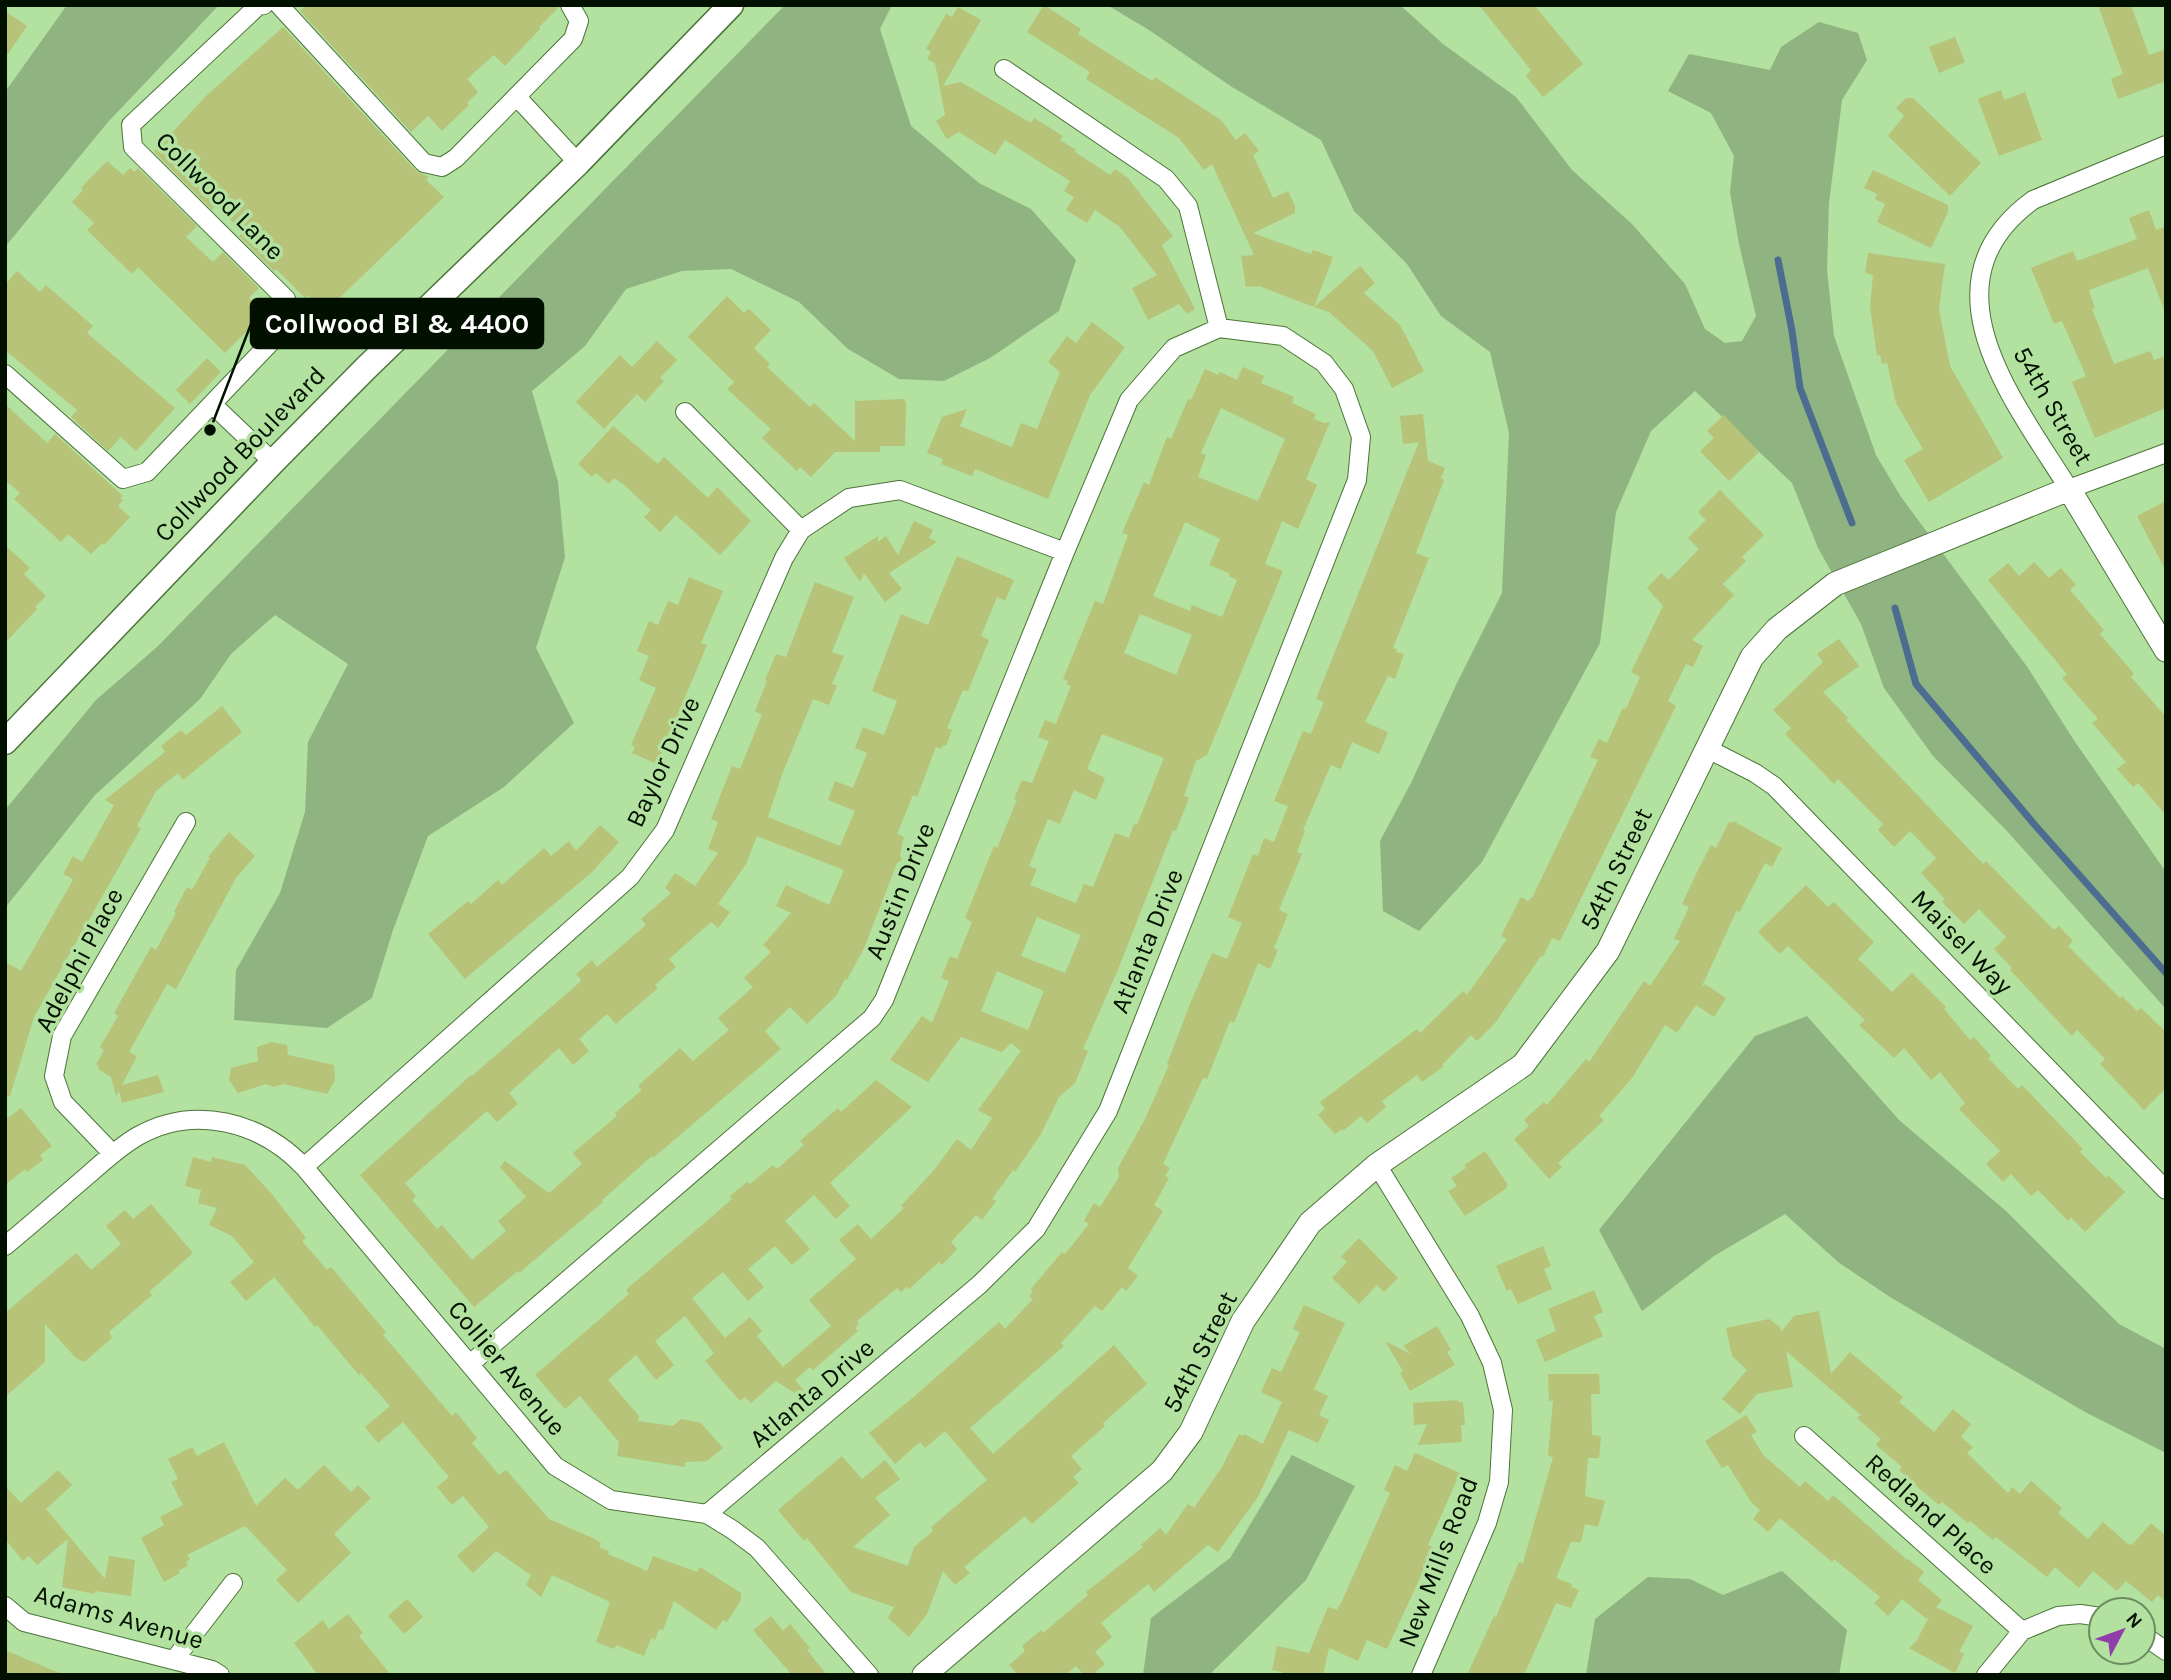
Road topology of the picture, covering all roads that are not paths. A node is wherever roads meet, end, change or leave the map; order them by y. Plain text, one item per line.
1 (264, 5) edge
2 (279, 5) edge
3 (570, 5) edge
4 (731, 5) edge
5 (1004, 69) dead end
6 (517, 97) junction
7 (2166, 145) edge
8 (578, 163) junction
9 (1219, 328) junction
10 (5, 374) edge
11 (212, 404) junction
12 (685, 412) dead end
13 (2166, 453) edge
14 (273, 462) junction
15 (2068, 489) junction
16 (801, 530) junction
17 (1065, 552) junction
18 (2166, 650) edge
19 (5, 742) edge
20 (1706, 748) junction
21 (187, 822) dead end
22 (113, 1154) junction
23 (1377, 1165) junction
24 (304, 1167) junction
25 (2166, 1190) edge
26 (5, 1246) edge
27 (470, 1364) junction
28 (1804, 1436) dead end
29 (707, 1514) junction
30 (233, 1583) dead end
31 (5, 1606) edge
32 (2087, 1615) edge
33 (2022, 1631) junction
34 (174, 1660) junction
35 (220, 1675) edge
36 (869, 1675) edge
37 (924, 1675) edge
38 (1421, 1675) edge
39 (1986, 1675) edge

1 - 11 street, Collwood Lane
2 - 6 street
3 - 6 street
4 - 8 main road, Collwood Boulevard
5 - 9 street
6 - 8 street
7 - 15 street, 54th Street
8 - 14 main road, Collwood Boulevard
9 - 17 street, Austin Drive
9 - 29 street, Atlanta Drive
10 - 11 street, Collwood Lane
11 - 14 street
12 - 16 street
13 - 15 street
14 - 19 main road, Collwood Boulevard
15 - 18 street
15 - 20 street, 54th Street
16 - 17 street, Baylor Drive
16 - 24 street, Baylor Drive
17 - 27 street, Austin Drive
20 - 23 street, 54th Street
20 - 25 street, Maisel Way
21 - 22 street, Adelphi Place
22 - 24 street, Collier Avenue
22 - 26 street
23 - 37 street, 54th Street
23 - 38 street, New Mills Road
24 - 27 street, Collier Avenue
27 - 29 street, Collier Avenue
28 - 33 street, Redland Place
29 - 36 street, Collier Avenue
30 - 34 street
31 - 34 street, Adams Avenue
32 - 33 street
33 - 39 street
34 - 35 street, Adams Avenue

